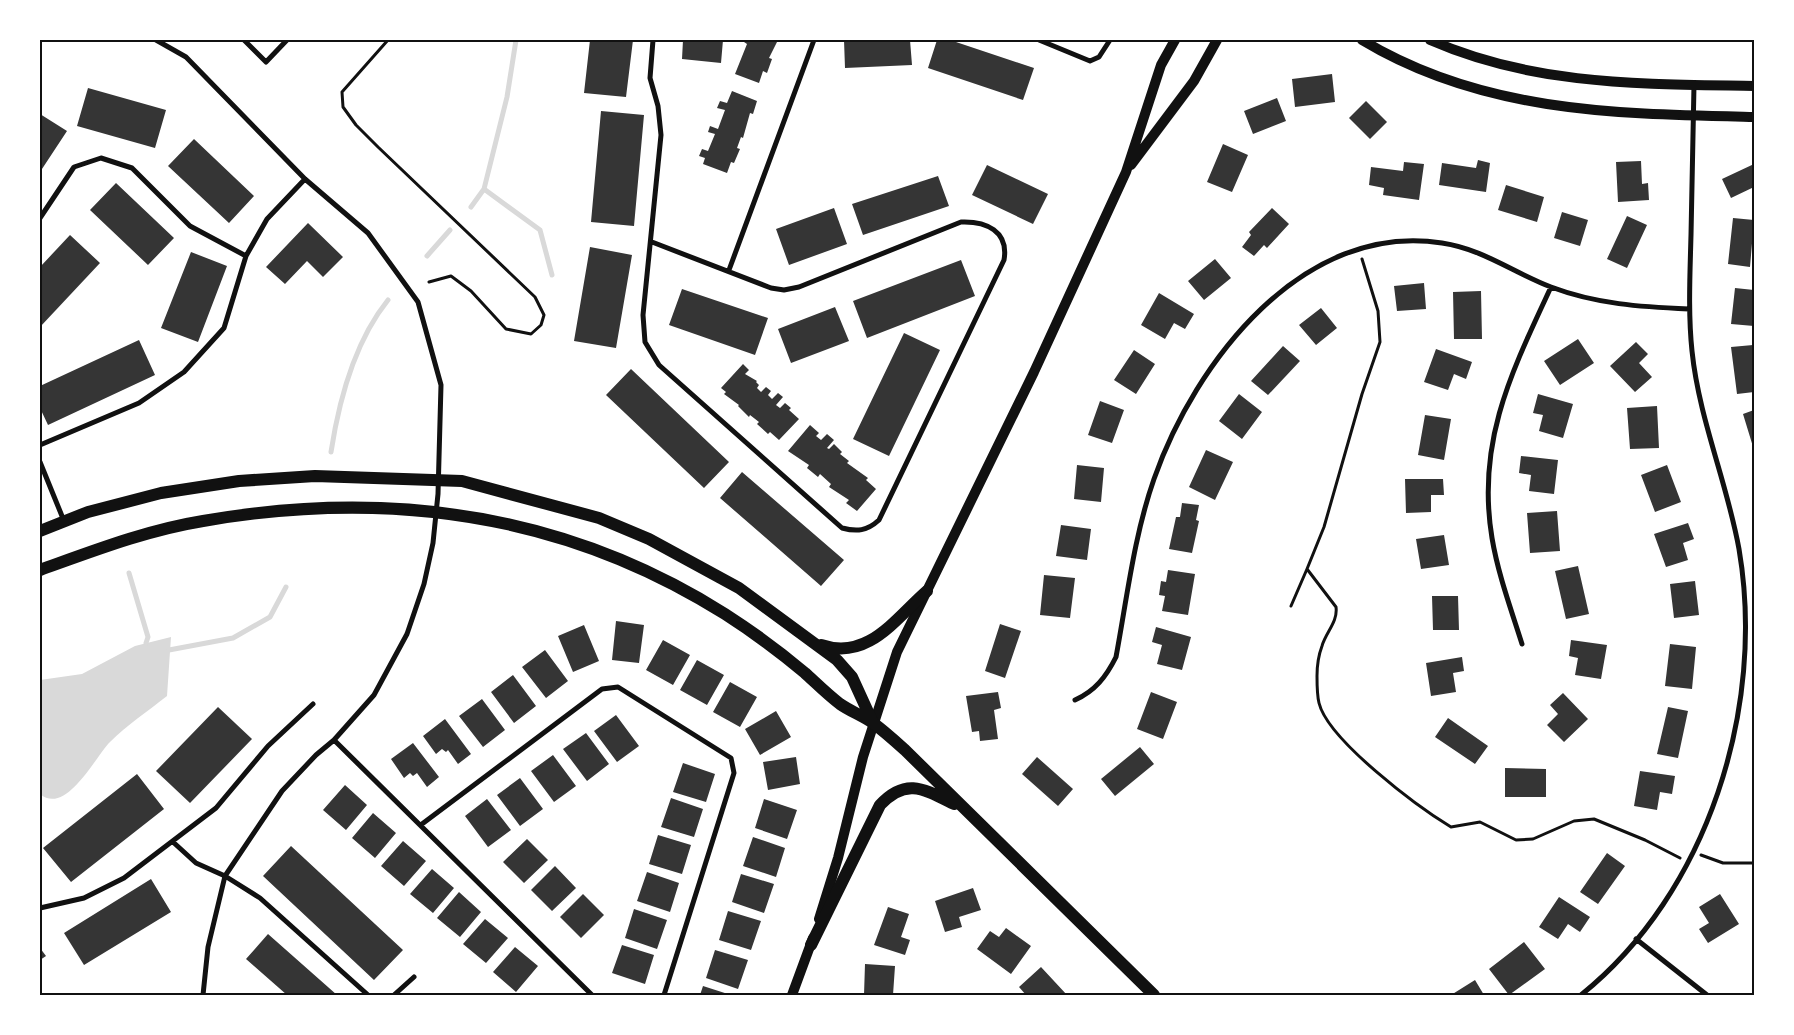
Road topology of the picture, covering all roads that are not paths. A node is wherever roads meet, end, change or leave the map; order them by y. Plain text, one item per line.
1 (156, 40) edge
2 (244, 40) edge
3 (287, 40) edge
4 (653, 40) edge
5 (814, 40) edge
6 (1039, 40) edge
7 (1110, 40) edge
8 (1174, 40) edge
9 (1217, 40) edge
10 (1362, 40) edge
11 (1430, 40) edge
12 (1694, 85) junction
13 (1754, 86) edge
14 (1694, 116) junction
15 (1754, 117) edge
16 (1126, 172) junction
17 (305, 179) junction
18 (40, 218) edge
19 (652, 242) junction
20 (246, 256) junction
21 (729, 270) junction
22 (1551, 287) junction
23 (1689, 309) junction
24 (40, 445) edge
25 (40, 462) edge
26 (438, 480) junction
27 (436, 511) junction
28 (64, 521) junction
29 (40, 531) edge
30 (40, 570) edge
31 (927, 591) junction
32 (1746, 627) junction
33 (1754, 627) edge
34 (813, 642) junction
35 (1522, 644) dead end
36 (1075, 700) dead end
37 (313, 704) dead end
38 (873, 723) junction
39 (334, 740) junction
40 (963, 808) junction
41 (422, 824) junction
42 (173, 842) junction
43 (225, 876) junction
44 (40, 908) edge
45 (1636, 939) junction
46 (811, 945) junction
47 (414, 977) dead end
48 (203, 995) edge
49 (368, 995) edge
50 (394, 995) edge
51 (592, 995) edge
52 (664, 995) edge
53 (792, 995) edge
54 (1154, 995) edge
55 (1581, 995) edge
56 (1707, 995) edge

1 - 17 street
2 - 3 street
4 - 19 street
5 - 21 street
6 - 7 street
8 - 16 main road
9 - 16 main road
10 - 14 main road
11 - 12 main road
12 - 13 main road
12 - 14 street
14 - 15 main road
14 - 23 street
16 - 31 main road
17 - 20 street
17 - 26 street
18 - 20 street
19 - 21 street
19 - 21 street
20 - 24 street
22 - 23 street
22 - 35 street
22 - 36 street
23 - 32 street
25 - 28 street
26 - 27 street
26 - 28 main road
26 - 34 main road
27 - 30 main road
27 - 38 main road
27 - 39 street
28 - 29 main road
31 - 34 main road
31 - 38 main road
32 - 33 street
32 - 45 street
34 - 38 main road
37 - 42 street
38 - 40 main road
38 - 46 main road
39 - 41 street
39 - 43 street
40 - 46 main road
40 - 54 main road
41 - 51 street
41 - 52 street
42 - 43 street
42 - 44 street
43 - 48 street
43 - 49 street
45 - 55 street
45 - 56 street
46 - 53 main road
47 - 50 street

